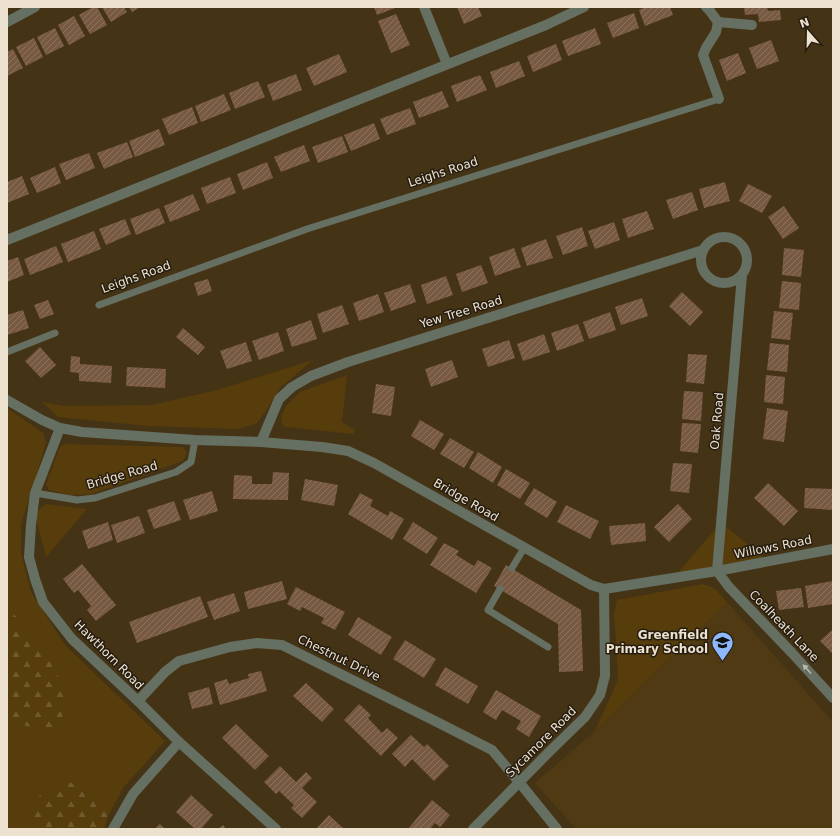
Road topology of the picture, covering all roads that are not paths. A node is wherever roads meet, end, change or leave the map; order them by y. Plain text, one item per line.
1 (35, 7) edge
2 (424, 7) edge
3 (584, 7) edge
4 (706, 7) edge
5 (7, 22) edge
6 (718, 22) junction
7 (752, 25) dead end
8 (447, 64) junction
9 (719, 98) joint
10 (7, 240) edge
11 (703, 250) junction
12 (742, 275) junction
13 (99, 305) dead end
14 (55, 333) dead end
15 (7, 352) edge
16 (7, 400) edge
17 (60, 428) junction
18 (195, 440) junction
19 (261, 442) junction
20 (35, 493) junction
21 (524, 548) junction
22 (833, 549) edge
23 (512, 568) dead end
24 (717, 570) junction
25 (604, 589) junction
26 (500, 590) dead end
27 (548, 647) dead end
28 (833, 698) edge
29 (138, 701) junction
30 (179, 742) junction
31 (519, 782) junction
32 (113, 829) edge
33 (276, 829) edge
34 (473, 829) edge
35 (557, 829) edge

1 - 5 street
2 - 8 street
3 - 8 street
4 - 6 street
6 - 7 street
6 - 9 street, Leighs Road
8 - 10 street
9 - 13 lane, Leighs Road
11 - 12 street
11 - 12 street
11 - 19 street, Yew Tree Road
12 - 24 street, Oak Road
14 - 15 lane
16 - 17 street, Bridge Road
17 - 18 street, Bridge Road
17 - 20 street, Hawthorn Road
18 - 19 street, Bridge Road
18 - 20 lane, Bridge Road
19 - 21 street, Bridge Road
20 - 29 street, Hawthorn Road
21 - 23 lane
21 - 25 street, Bridge Road
22 - 24 street, Willows Road
24 - 25 street, Bridge Road
28 -> 24 street, Coalheath Lane
25 - 31 street, Sycamore Road
26 - 27 lane
29 - 30 street, Hawthorn Road
29 - 31 street, Chestnut Drive
30 - 32 street
30 - 33 street, Hawthorn Road
31 - 34 street, Sycamore Road
31 - 35 street, Chestnut Drive

